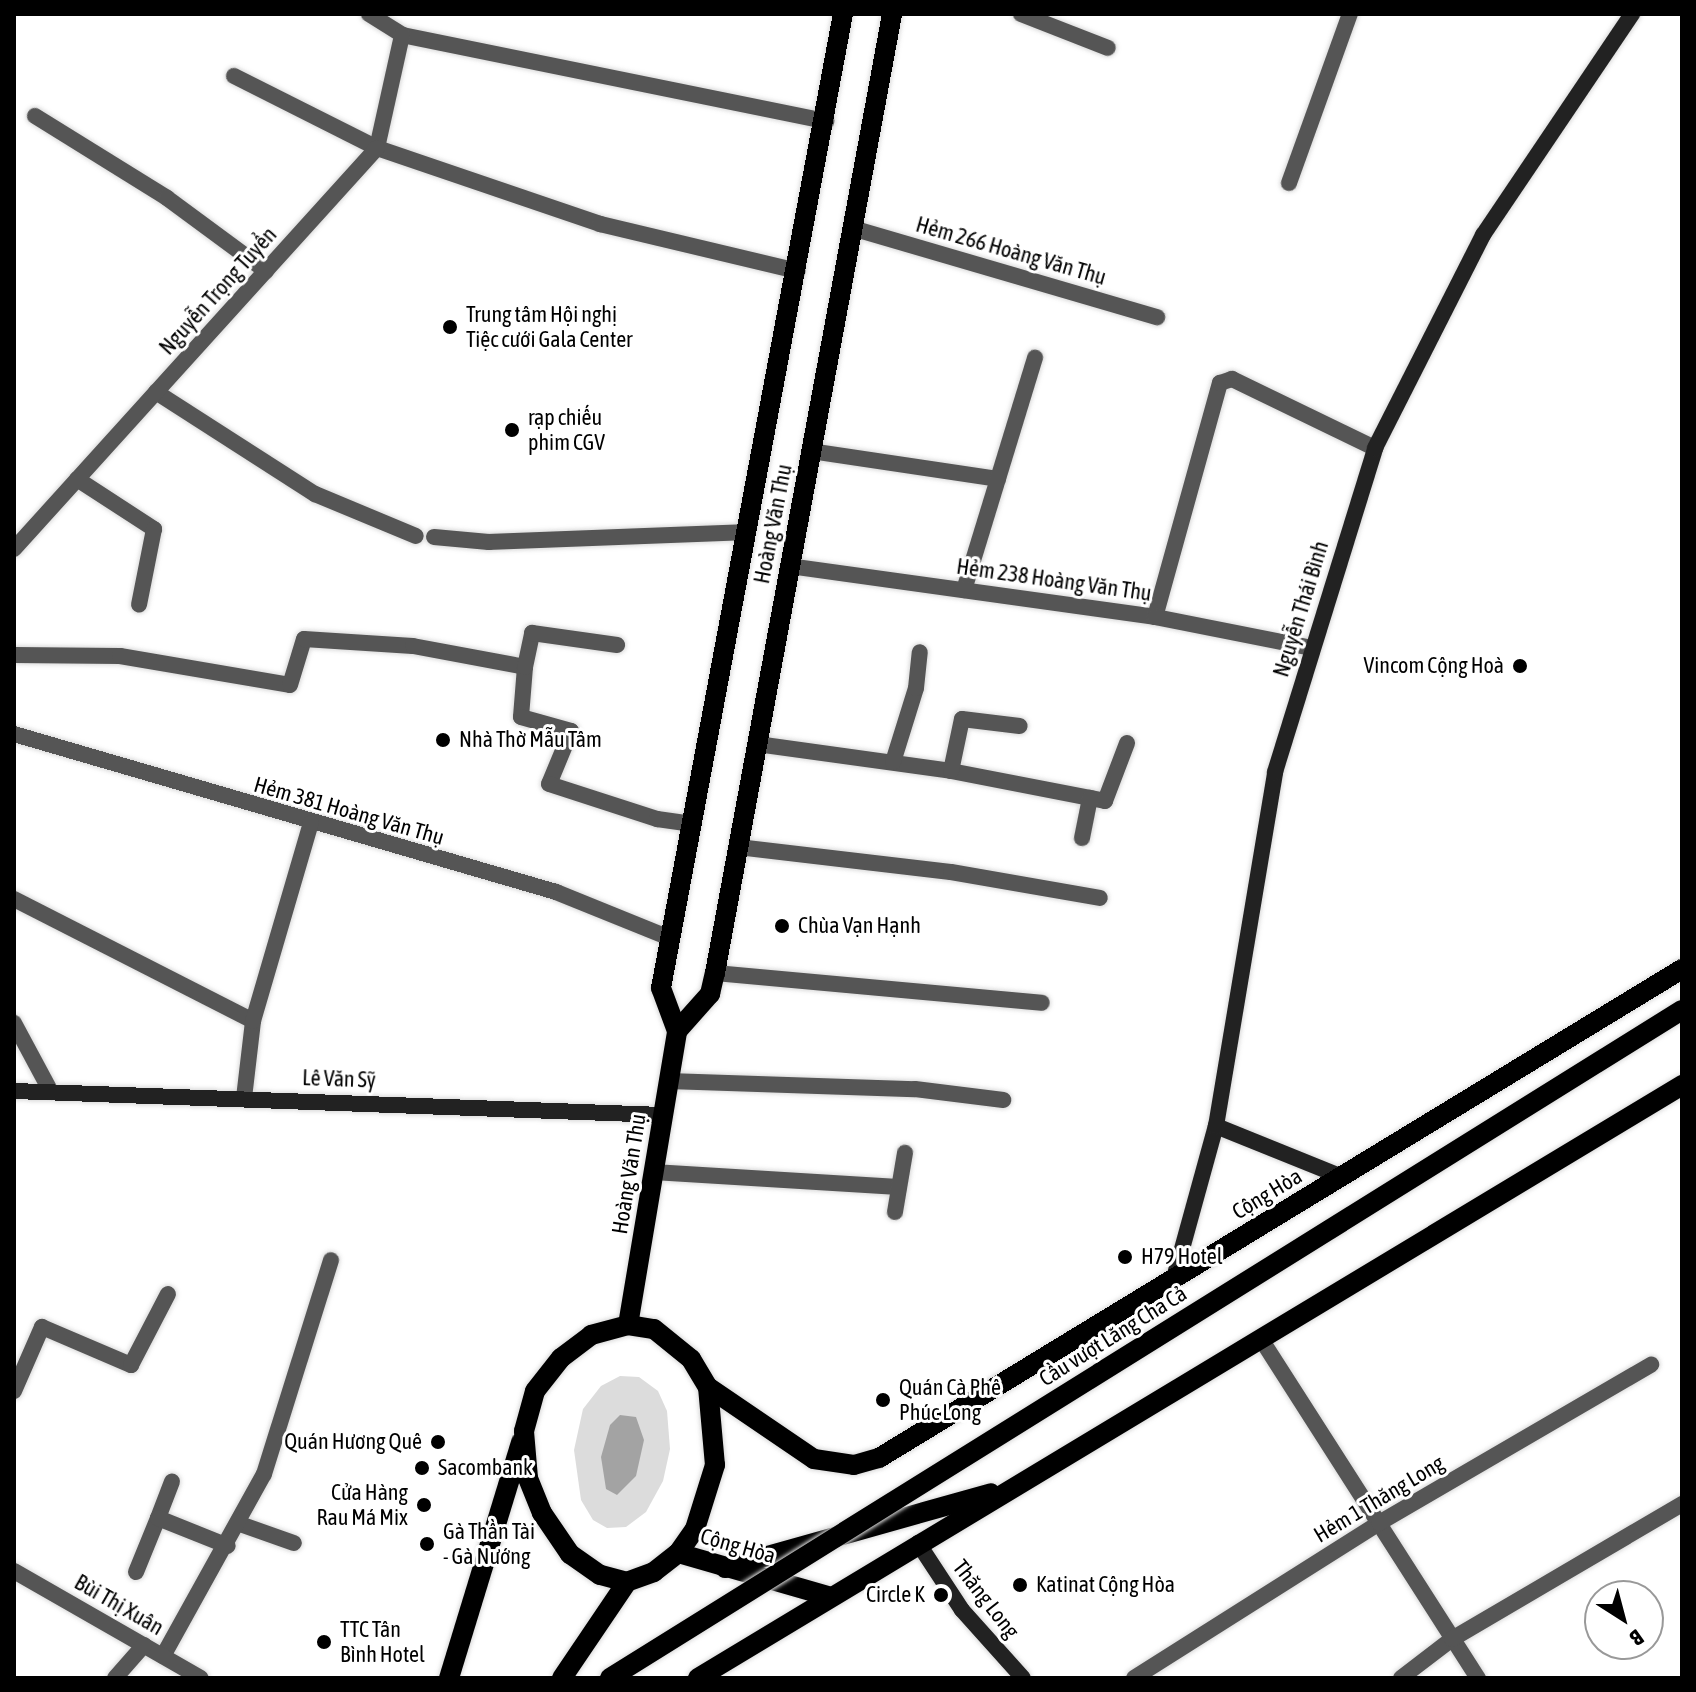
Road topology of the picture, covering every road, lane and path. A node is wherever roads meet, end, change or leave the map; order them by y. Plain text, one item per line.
1 (369, 14) edge
2 (843, 14) edge
3 (892, 14) edge
4 (1021, 14) edge
5 (1350, 14) edge
6 (1632, 14) edge
7 (402, 35) junction
8 (1108, 48) dead end
9 (234, 76) dead end
10 (35, 116) dead end
11 (826, 121) junction
12 (377, 148) junction
13 (1289, 183) dead end
14 (852, 228) junction
15 (266, 271) junction
16 (797, 271) junction
17 (1157, 317) dead end
18 (1035, 358) dead end
19 (156, 392) junction
20 (1375, 448) junction
21 (811, 451) junction
22 (77, 479) junction
23 (998, 479) junction
24 (748, 532) junction
25 (416, 536) dead end
26 (434, 537) dead end
27 (14, 549) edge
28 (789, 566) junction
29 (964, 590) junction
30 (139, 605) dead end
31 (1155, 617) junction
32 (617, 645) dead end
33 (1311, 648) junction
34 (920, 652) dead end
35 (14, 655) edge
36 (525, 667) junction
37 (1020, 726) dead end
38 (14, 734) edge
39 (1127, 743) dead end
40 (757, 744) junction
41 (893, 762) junction
42 (951, 771) junction
43 (1090, 798) junction
44 (311, 823) junction
45 (691, 824) junction
46 (1082, 838) dead end
47 (738, 847) junction
48 (1100, 898) dead end
49 (14, 899) edge
50 (670, 938) junction
51 (1682, 969) edge
52 (715, 973) junction
53 (1042, 1003) dead end
54 (1682, 1010) edge
55 (253, 1021) junction
56 (14, 1023) edge
57 (677, 1031) junction
58 (668, 1081) junction
59 (1682, 1085) edge
60 (14, 1091) edge
61 (51, 1092) junction
62 (244, 1098) junction
63 (1003, 1100) dead end
64 (663, 1115) junction
65 (1216, 1126) junction
66 (905, 1153) dead end
67 (653, 1172) junction
68 (1342, 1177) junction
69 (899, 1187) junction
70 (895, 1212) dead end
71 (331, 1260) dead end
72 (1174, 1278) junction
73 (168, 1294) dead end
74 (628, 1325) junction
75 (1261, 1339) junction
76 (1651, 1365) dead end
77 (708, 1387) junction
78 (14, 1391) edge
79 (524, 1431) junction
80 (172, 1482) dead end
81 (1019, 1485) junction
82 (1682, 1504) edge
83 (158, 1518) junction
84 (1379, 1523) junction
85 (240, 1524) junction
86 (294, 1543) dead end
87 (918, 1543) junction
88 (228, 1546) junction
89 (678, 1553) junction
90 (725, 1568) junction
91 (14, 1571) edge
92 (136, 1572) dead end
93 (627, 1582) junction
94 (831, 1597) junction
95 (1452, 1639) junction
96 (144, 1645) junction
97 (163, 1656) junction
98 (115, 1678) edge
99 (201, 1678) edge
100 (449, 1678) edge
101 (562, 1678) edge
102 (610, 1678) edge
103 (698, 1678) edge
104 (1023, 1678) edge
105 (1134, 1678) edge
106 (1401, 1678) edge
107 (1478, 1678) edge

1 - 7 street
2 - 11 main road, Hoàng Văn Thụ
3 - 14 main road, Hoàng Văn Thụ
4 - 8 street
5 - 13 street
6 - 20 street, Nguyễn Thái Bình
7 - 11 street
7 - 12 street, Nguyễn Trọng Tuyển
9 - 12 street
10 - 15 street
11 - 16 main road, Hoàng Văn Thụ
12 - 15 street, Nguyễn Trọng Tuyển
12 - 16 street
14 - 17 street, Hẻm 266 Hoàng Văn Thụ
14 - 21 main road, Hoàng Văn Thụ
15 - 19 street, Nguyễn Trọng Tuyển
16 - 24 main road, Hoàng Văn Thụ
18 - 23 street
19 - 22 street, Nguyễn Trọng Tuyển
19 - 25 street
20 - 31 street
20 - 33 street, Nguyễn Thái Bình
21 - 23 street
21 - 28 main road, Hoàng Văn Thụ
22 - 27 street, Nguyễn Trọng Tuyển
22 - 30 street
23 - 29 street
24 - 26 street
24 - 45 main road, Hoàng Văn Thụ
28 - 29 street, Hẻm 238 Hoàng Văn Thụ
28 - 40 main road, Hoàng Văn Thụ
29 - 31 street, Hẻm 238 Hoàng Văn Thụ
31 - 33 street, Hẻm 238 Hoàng Văn Thụ
32 - 36 street
33 - 65 street, Nguyễn Thái Bình
34 - 41 street
35 - 36 street
36 - 45 street
37 - 42 street
38 - 44 street, Hẻm 381 Hoàng Văn Thụ
39 - 43 street
40 - 41 street
40 - 47 main road, Hoàng Văn Thụ
41 - 42 street
42 - 43 street
43 - 46 street
44 - 50 street, Hẻm 381 Hoàng Văn Thụ
44 - 55 street
45 - 50 main road, Hoàng Văn Thụ
47 - 48 street
47 - 52 main road, Hoàng Văn Thụ
49 - 55 street
50 - 57 main road, Hoàng Văn Thụ
51 - 68 main road, Cộng Hòa
52 - 53 street
52 - 57 main road, Hoàng Văn Thụ
54 - 102 main road, Cầu vượt Lăng Cha Cả, bridge
55 - 62 street
56 - 61 street
57 - 58 main road, Hoàng Văn Thụ
58 - 63 street
58 - 64 main road, Hoàng Văn Thụ
59 - 75 main road
60 - 61 street, Lê Văn Sỹ
61 - 62 street, Lê Văn Sỹ
62 - 64 street, Lê Văn Sỹ
64 - 67 main road, Hoàng Văn Thụ
65 - 68 street
65 - 72 street, Nguyễn Thái Bình
66 - 69 street
67 - 69 street
67 - 74 main road, Hoàng Văn Thụ
68 - 72 main road, Cộng Hòa
69 - 70 street
71 - 85 street
72 - 77 main road, Cộng Hòa
73 - 78 street
74 - 77 main road
74 - 79 main road
75 - 81 main road
75 - 84 street
76 - 84 street, Hẻm 1 Thăng Long
77 - 89 main road
79 - 93 main road
79 - 100 main road
80 - 83 street
81 - 87 main road
81 - 90 main road
82 - 95 street
83 - 88 street
83 - 92 street
84 - 95 street
84 - 105 street, Hẻm 1 Thăng Long
85 - 86 street
85 - 88 street
87 - 94 main road
87 - 104 street, Thăng Long
88 - 97 street
89 - 90 main road, Cộng Hòa
89 - 93 main road
90 - 94 main road, Cộng Hòa
91 - 96 street, Bùi Thị Xuân
93 - 101 main road
94 - 103 main road
95 - 106 street
95 - 107 street
96 - 97 street, Bùi Thị Xuân
96 - 98 street
97 - 99 street, Bùi Thị Xuân

